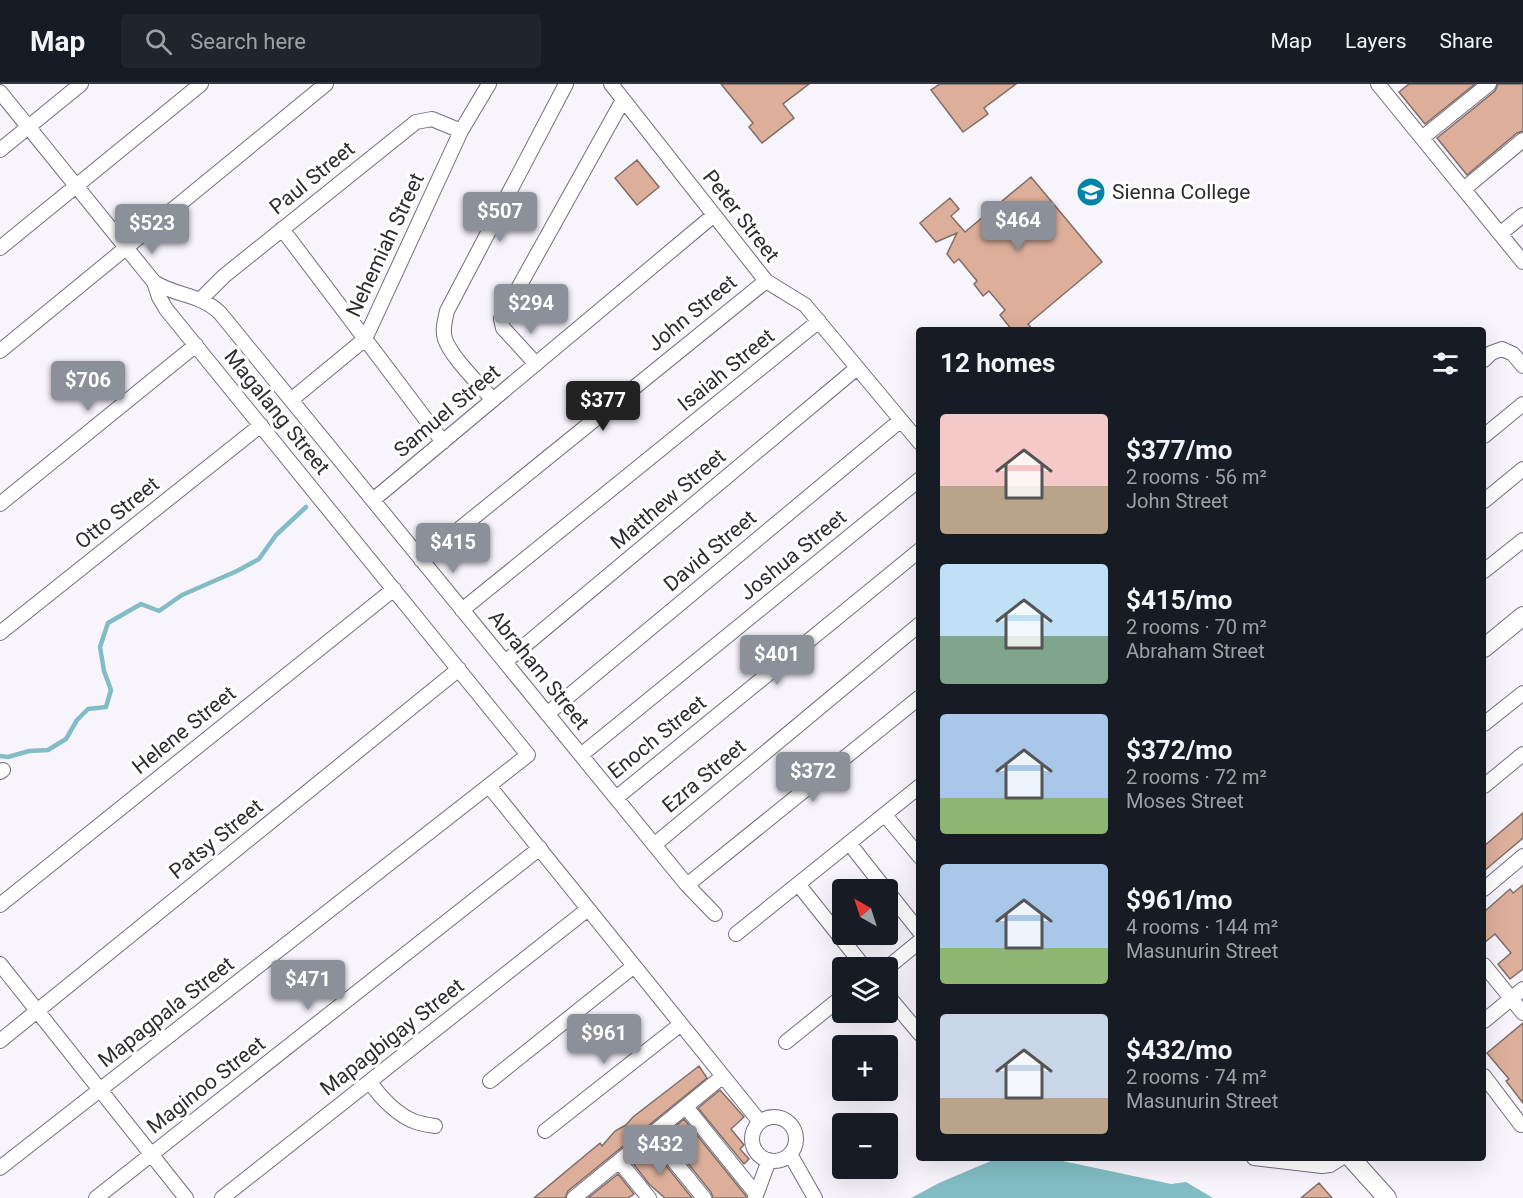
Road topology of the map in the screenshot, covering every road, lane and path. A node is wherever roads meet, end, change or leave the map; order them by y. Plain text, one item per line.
1 (81, 84) edge
2 (201, 84) edge
3 (326, 84) edge
4 (489, 84) edge
5 (566, 84) edge
6 (611, 84) edge
7 (1489, 84) edge
8 (1384, 86) edge
9 (0, 92) edge
10 (623, 100) junction
11 (28, 127) junction
12 (461, 131) junction
13 (1422, 138) junction
14 (1523, 140) edge
15 (0, 150) edge
16 (76, 186) junction
17 (1464, 189) junction
18 (714, 215) junction
19 (1523, 215) edge
20 (282, 229) junction
21 (1500, 234) junction
22 (0, 248) edge
23 (126, 248) junction
24 (1523, 262) edge
25 (766, 281) junction
26 (154, 282) junction
27 (201, 299) junction
28 (819, 321) junction
29 (365, 339) junction
30 (196, 345) junction
31 (0, 351) edge
32 (1486, 358) edge
33 (536, 364) junction
34 (1523, 366) edge
35 (857, 368) junction
36 (291, 400) junction
37 (493, 400) junction
38 (1523, 404) edge
39 (901, 420) junction
40 (261, 425) junction
41 (1486, 434) edge
42 (916, 438) edge
43 (443, 442) junction
44 (1523, 469) edge
45 (916, 482) edge
46 (1486, 499) edge
47 (373, 500) junction
48 (0, 504) edge
49 (1523, 540) edge
50 (916, 553) edge
51 (421, 560) junction
52 (1486, 569) edge
53 (394, 589) junction
54 (462, 610) junction
55 (1523, 616) edge
56 (916, 627) edge
57 (0, 633) edge
58 (1486, 646) edge
59 (505, 662) junction
60 (459, 669) junction
61 (1523, 693) edge
62 (916, 700) edge
63 (547, 714) junction
64 (1486, 722) edge
65 (1523, 754) edge
66 (528, 755) joint
67 (581, 755) junction
68 (1486, 784) edge
69 (489, 786) junction
70 (916, 789) edge
71 (616, 798) junction
72 (885, 814) junction
73 (849, 843) junction
74 (654, 845) junction
75 (540, 848) junction
76 (916, 851) edge
77 (1523, 856) edge
78 (878, 879) edge
79 (798, 884) junction
80 (687, 885) junction
81 (1486, 887) edge
82 (0, 905) edge
83 (898, 905) edge
84 (588, 909) junction
85 (715, 914) dead end
86 (916, 927) edge
87 (736, 934) dead end
88 (916, 944) edge
89 (856, 957) edge
90 (898, 959) edge
91 (0, 964) edge
92 (634, 966) junction
93 (1486, 968) edge
94 (1523, 989) edge
95 (1511, 999) junction
96 (832, 1005) edge
97 (898, 1008) edge
98 (37, 1011) junction
99 (1523, 1013) edge
100 (1486, 1020) edge
101 (681, 1024) junction
102 (916, 1029) edge
103 (0, 1041) edge
104 (786, 1042) dead end
105 (723, 1076) junction
106 (1486, 1079) edge
107 (490, 1081) dead end
108 (370, 1082) junction
109 (100, 1090) junction
110 (686, 1107) junction
111 (760, 1122) junction
112 (1523, 1124) edge
113 (435, 1126) dead end
114 (545, 1131) dead end
115 (652, 1134) junction
116 (152, 1154) junction
117 (790, 1154) junction
118 (769, 1160) junction
119 (619, 1161) junction
120 (1280, 1161) edge
121 (1336, 1161) edge
122 (1354, 1161) edge
123 (0, 1168) edge
124 (805, 1182) junction
125 (756, 1196) edge
126 (646, 1197) edge
127 (96, 1198) edge
128 (186, 1198) edge
129 (222, 1198) edge
130 (574, 1198) edge
131 (704, 1198) edge
132 (800, 1198) edge
133 (815, 1198) edge
134 (1387, 1198) edge

1 - 11 street
2 - 16 street
3 - 23 street
4 - 12 street, Nehemiah Street
5 - 37 street
6 - 10 street, Peter Street
7 - 13 street
8 - 13 street
9 - 11 street, Magalang Street
10 - 18 street, Peter Street
10 - 33 street
11 - 15 street
11 - 16 street, Magalang Street
12 - 20 street, Paul Street
12 - 29 street, Nehemiah Street
13 - 17 street
14 - 17 street
16 - 22 street
16 - 23 street, Magalang Street
17 - 21 street
18 - 25 street, Peter Street
18 - 33 street, Samuel Street
19 - 21 street
20 - 27 street, Paul Street
20 - 29 street
21 - 24 street
23 - 26 street, Magalang Street
23 - 31 street
25 - 28 street, Peter Street
25 - 51 street, John Street
26 - 27 street, Abraham Street
26 - 30 street, Magalang Street
27 - 36 street, Abraham Street
28 - 35 street, Peter Street
28 - 54 street, Isaiah Street
29 - 36 street, Nehemiah Street
29 - 43 street
30 - 40 street, Magalang Street
30 - 48 street
32 - 34 street
33 - 37 street, Samuel Street
35 - 39 street, Peter Street
35 - 59 street, Matthew Street
36 - 47 street, Abraham Street
37 - 43 street, Samuel Street
38 - 41 street
39 - 42 street, Peter Street
39 - 63 street, David Street
40 - 53 street, Magalang Street
40 - 57 street, Otto Street
43 - 47 street, Samuel Street
44 - 46 street
45 - 67 street, Joshua Street
47 - 51 street, Abraham Street
49 - 52 street
50 - 71 street, Enoch Street
51 - 54 street, Abraham Street
53 - 60 street, Magalang Street
53 - 82 street, Helene Street
54 - 59 street, Abraham Street
55 - 58 street
56 - 74 street, Ezra Street
59 - 63 street, Abraham Street
60 - 66 street, Magalang Street
60 - 98 street, Patsy Street
61 - 64 street
62 - 80 street
63 - 67 street, Abraham Street
65 - 68 street
66 - 69 street, Mapagpala Street
67 - 71 street, Abraham Street
69 - 75 street
69 - 109 street, Mapagpala Street
70 - 72 street
71 - 74 street, Abraham Street
72 - 73 street
72 - 76 street
73 - 78 street
73 - 79 street
74 - 80 street, Abraham Street
75 - 84 street
75 - 116 street, Maginoo Street
77 - 81 street
79 - 87 street
79 - 89 street
80 - 85 street, Abraham Street
83 - 86 street
84 - 92 street
84 - 108 street, Mapagbigay Street
88 - 90 street
91 - 98 street
92 - 101 street
92 - 107 street
93 - 95 street
94 - 95 street
95 - 99 street
95 - 100 street
96 - 104 street
97 - 102 street
98 - 103 street, Patsy Street
98 - 109 street
101 - 105 street
101 - 114 street
105 - 110 street
105 - 111 street
106 - 112 street
108 - 113 street
108 - 129 street, Mapagbigay Street
109 - 116 street
109 - 123 street, Mapagpala Street
110 - 115 street
110 - 125 street
111 - 117 street
111 - 118 street
115 - 119 street
115 - 131 street
116 - 127 street, Maginoo Street
116 - 128 street
117 - 118 street
117 - 124 street
118 - 125 street
119 - 126 street
119 - 130 street
120 - 121 street
122 - 134 street
124 - 132 street
124 - 133 street

